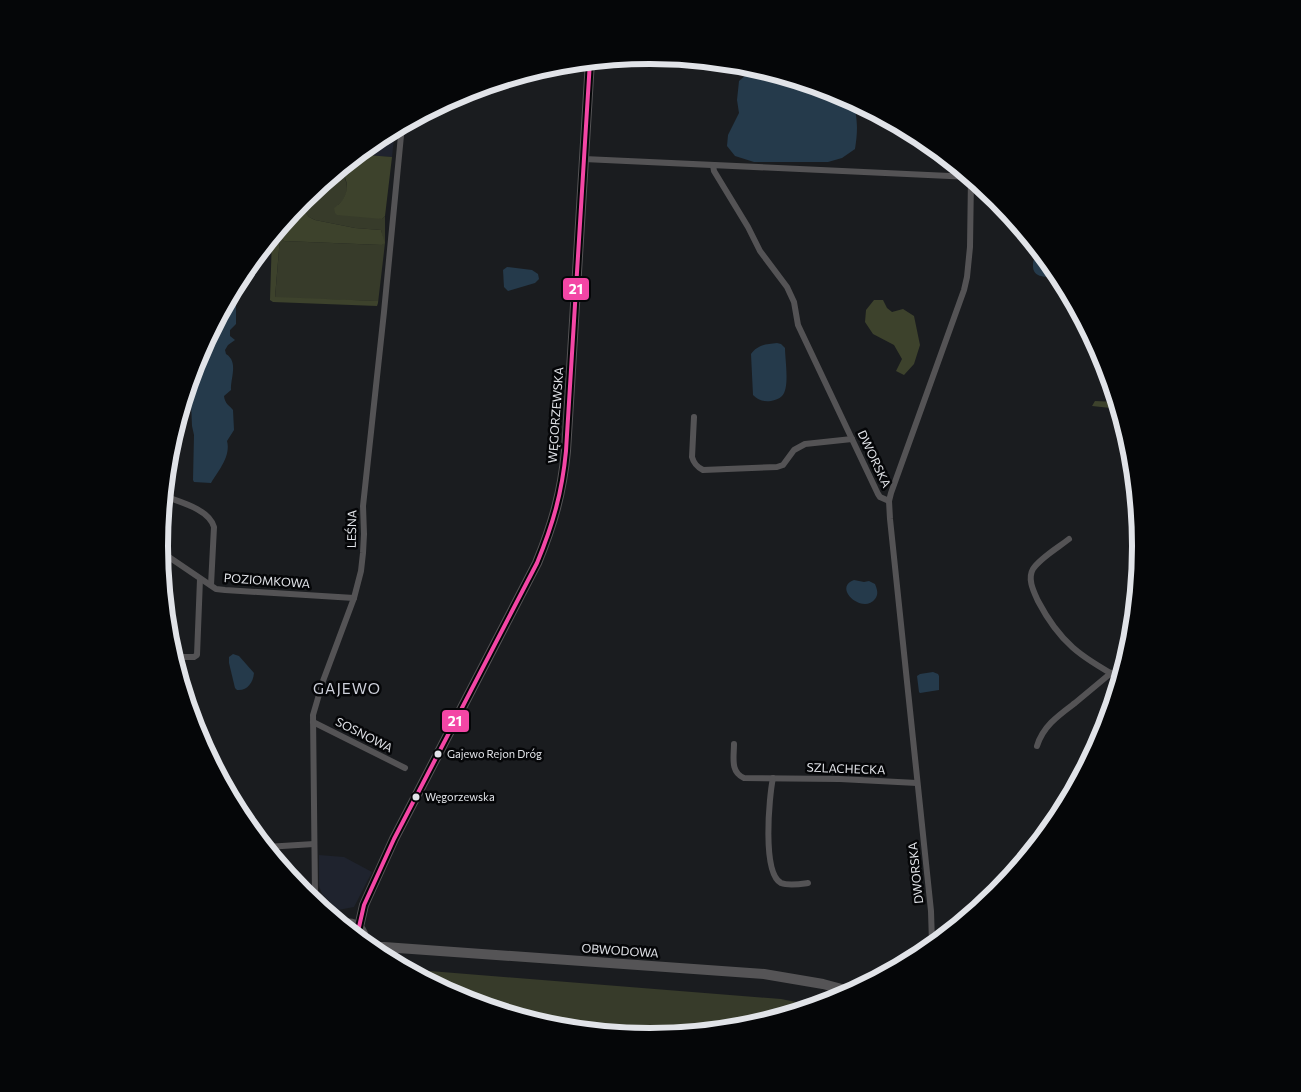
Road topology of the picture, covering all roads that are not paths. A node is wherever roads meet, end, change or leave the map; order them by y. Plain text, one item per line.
1 (590, 68) edge
2 (401, 133) edge
3 (584, 160) junction
4 (713, 165) junction
5 (960, 176) edge
6 (971, 186) edge
7 (694, 417) dead end
8 (852, 438) junction
9 (171, 498) edge
10 (890, 502) junction
11 (1069, 539) dead end
12 (168, 557) edge
13 (200, 578) junction
14 (211, 585) junction
15 (354, 598) junction
16 (182, 657) edge
17 (1112, 673) junction
18 (1115, 675) edge
19 (313, 722) junction
20 (734, 744) dead end
21 (1037, 746) dead end
22 (405, 768) dead end
23 (773, 778) junction
24 (917, 784) junction
25 (314, 844) junction
26 (273, 847) edge
27 (808, 884) dead end
28 (316, 893) edge
29 (351, 924) edge
30 (932, 937) edge
31 (383, 947) edge
32 (842, 989) edge

1 - 3 main road, WĘGORZEWSKA
2 - 15 street, LEŚNA
3 - 4 street
3 - 29 main road, WĘGORZEWSKA
4 - 5 street
4 - 8 street, DWORSKA
6 - 10 street
7 - 8 street
8 - 10 street, DWORSKA
9 - 14 street
10 - 24 street, DWORSKA
11 - 17 street
12 - 13 street, POZIOMKOWA
13 - 14 street, POZIOMKOWA
13 - 16 street
14 - 15 street, POZIOMKOWA
15 - 19 street, LEŚNA
17 - 18 street
17 - 21 street
19 - 22 street, SOSNOWA
19 - 25 street, LEŚNA
20 - 23 street, SZLACHECKA
23 - 24 street, SZLACHECKA
23 - 27 street
24 - 30 street, DWORSKA
25 - 26 street
25 - 28 street, LEŚNA
31 - 32 main road, OBWODOWA

